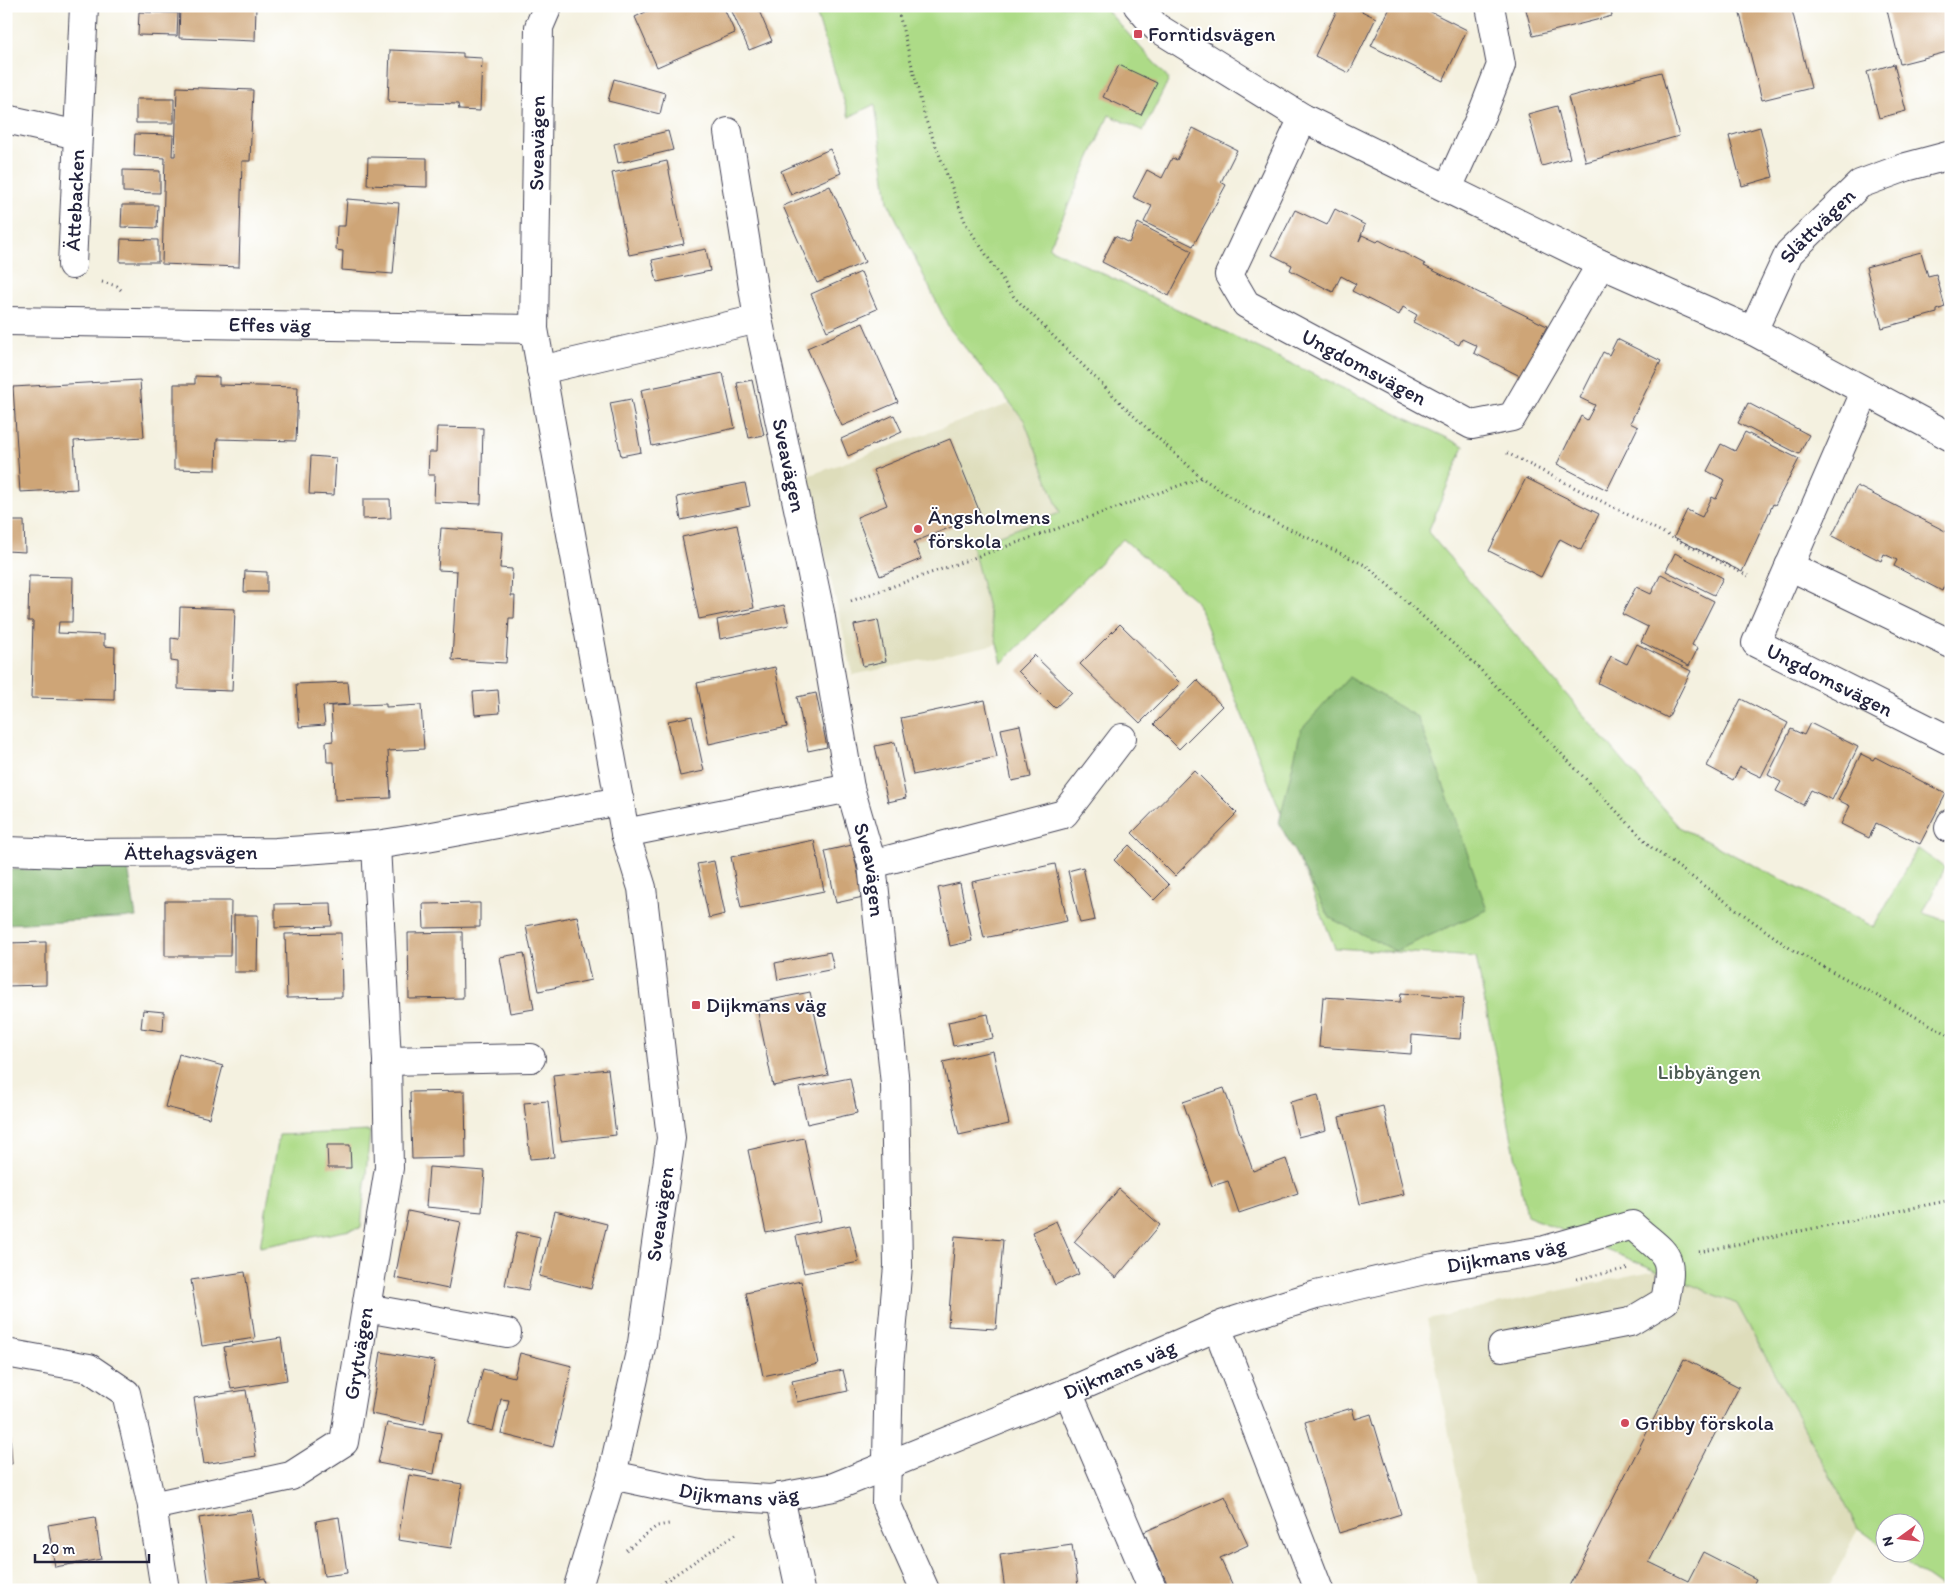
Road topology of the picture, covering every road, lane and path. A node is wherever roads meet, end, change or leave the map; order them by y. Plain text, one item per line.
1 (84, 6) edge
2 (548, 6) edge
3 (897, 6) edge
4 (1138, 6) edge
5 (1490, 6) edge
6 (1303, 118) junction
7 (6, 119) edge
8 (728, 132) dead end
9 (78, 135) junction
10 (1951, 155) edge
11 (1448, 188) junction
12 (1601, 264) junction
13 (72, 265) dead end
14 (758, 319) junction
15 (6, 321) edge
16 (534, 329) junction
17 (1753, 331) junction
18 (541, 370) junction
19 (1865, 392) junction
20 (1488, 422) junction
21 (1951, 437) edge
22 (1202, 478) junction
23 (1789, 566) junction
24 (1778, 591) junction
25 (820, 612) junction
26 (1951, 644) edge
27 (1122, 738) dead end
28 (1951, 741) edge
29 (850, 788) junction
30 (620, 801) junction
31 (625, 833) junction
32 (376, 845) junction
33 (6, 851) edge
34 (872, 864) junction
35 (1951, 1036) edge
36 (531, 1058) dead end
37 (387, 1061) junction
38 (1951, 1200) edge
39 (1669, 1258) junction
40 (366, 1308) junction
41 (1217, 1327) junction
42 (506, 1333) dead end
43 (1502, 1347) dead end
44 (6, 1353) edge
45 (1068, 1392) junction
46 (888, 1463) junction
47 (612, 1475) junction
48 (780, 1497) junction
49 (152, 1506) junction
50 (746, 1527) dead end
51 (165, 1590) edge
52 (577, 1590) edge
53 (652, 1590) edge
54 (800, 1590) edge
55 (925, 1590) edge
56 (1153, 1590) edge
57 (1319, 1590) edge

1 - 9 street, Ättebacken
2 - 16 street, Sveavägen
3 - 22 path
4 - 6 street
5 - 11 street
6 - 11 street
6 - 20 street, Ungdomsvägen
7 - 9 street, Ättebacken
8 - 14 street, Sveavägen
9 - 13 street, Ättebacken
10 - 17 street, Slättvägen
11 - 12 street
12 - 17 street
12 - 20 street, Ungdomsvägen
14 - 18 street
14 - 25 street, Sveavägen
15 - 16 street, Effes väg
16 - 18 street, Sveavägen
17 - 19 street
18 - 30 street, Sveavägen
19 - 21 street
19 - 23 street, Ungdomsvägen
20 - 24 path
22 - 25 path
22 - 35 path
23 - 24 street, Ungdomsvägen
23 - 26 street
24 - 28 street, Ungdomsvägen
25 - 29 street, Sveavägen
27 - 34 street
29 - 31 street
29 - 34 street, Sveavägen
30 - 31 street, Sveavägen
30 - 32 street, Ättehagsvägen
31 - 47 street, Sveavägen
32 - 33 street, Ättehagsvägen
32 - 37 street
34 - 46 street, Sveavägen
36 - 37 street
37 - 40 street, Grytvägen
38 - 39 path
39 - 41 street, Dijkmans väg
39 - 43 street
40 - 42 street
40 - 49 street, Grytvägen
41 - 45 street, Dijkmans väg
41 - 57 street
44 - 49 street
45 - 46 street, Dijkmans väg
45 - 56 street
46 - 48 street, Dijkmans väg
46 - 55 street, Sveavägen
47 - 48 street, Dijkmans väg
47 - 52 street, Sveavägen
48 - 54 street
49 - 51 street
50 - 53 path

